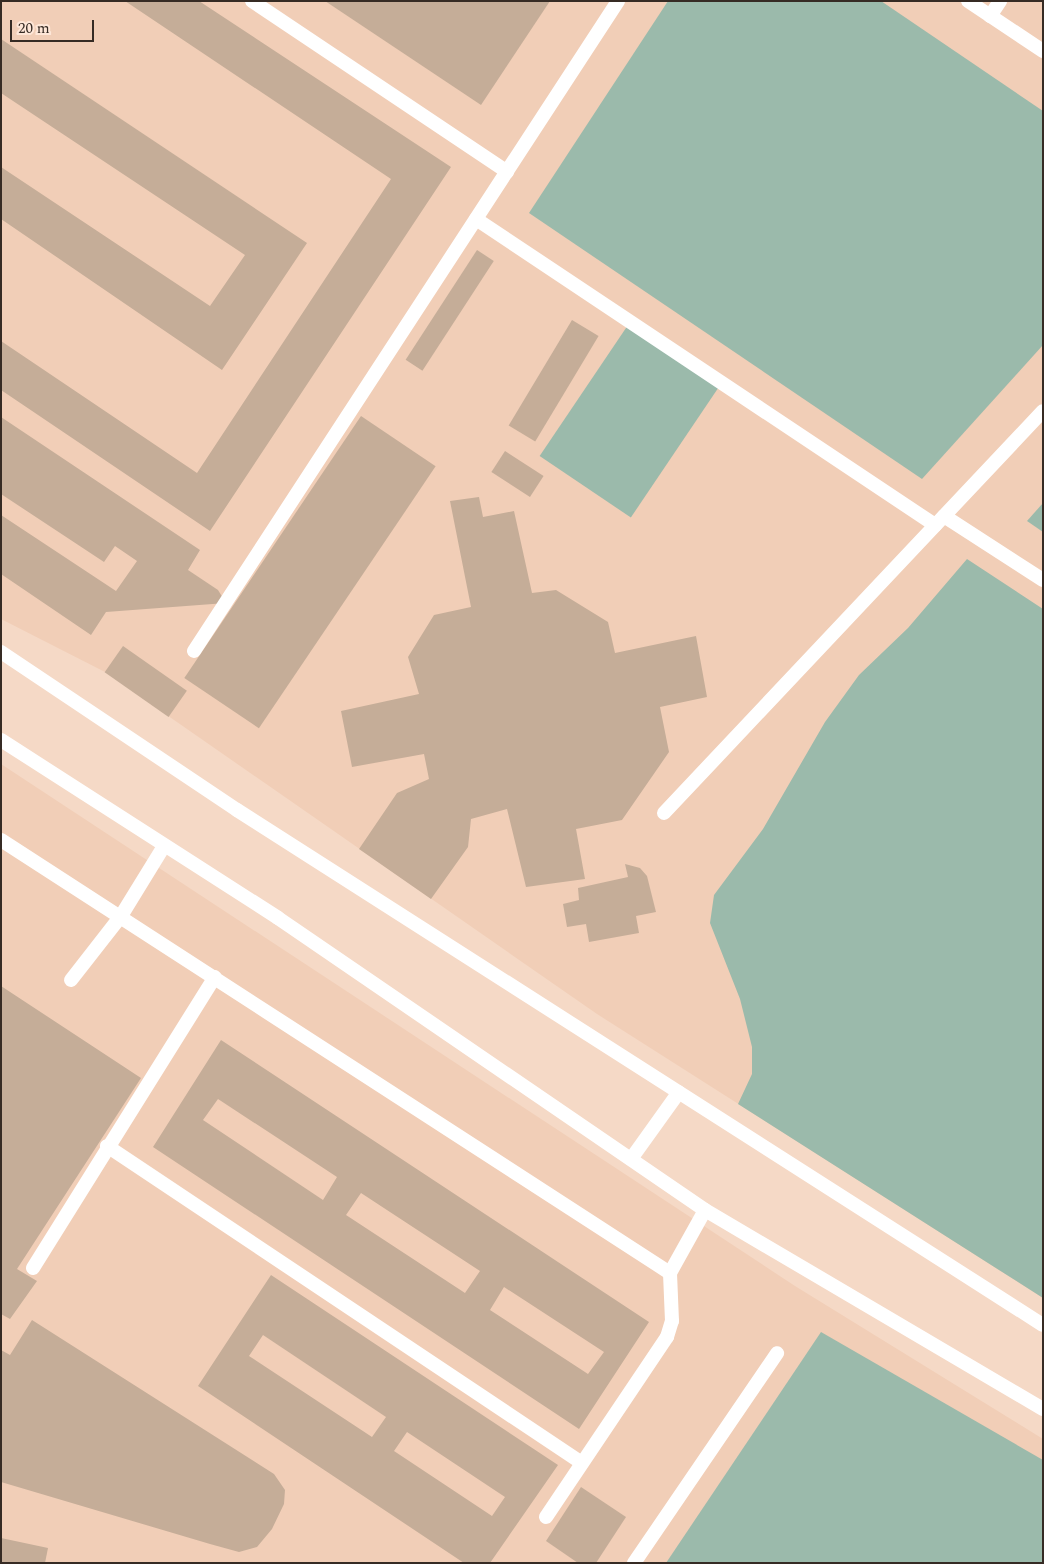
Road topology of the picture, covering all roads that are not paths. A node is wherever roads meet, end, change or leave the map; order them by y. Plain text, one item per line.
1 (252, 1) edge
2 (618, 1) edge
3 (968, 1) edge
4 (1000, 1) edge
5 (990, 16) junction
6 (1043, 51) edge
7 (507, 172) junction
8 (476, 219) junction
9 (1043, 411) edge
10 (940, 520) junction
11 (1043, 580) edge
12 (194, 651) dead end
13 (1, 652) edge
14 (1, 740) edge
15 (664, 813) dead end
16 (1, 840) edge
17 (164, 846) junction
18 (121, 916) junction
19 (215, 977) junction
20 (70, 980) dead end
21 (679, 1092) junction
22 (107, 1146) junction
23 (631, 1159) junction
24 (706, 1210) junction
25 (33, 1268) dead end
26 (670, 1273) junction
27 (1043, 1325) edge
28 (777, 1353) dead end
29 (1043, 1409) edge
30 (582, 1463) junction
31 (546, 1517) dead end
32 (634, 1563) edge

1 - 7 lane
2 - 7 lane
3 - 5 lane
4 - 5 lane
5 - 6 lane
7 - 8 lane
8 - 10 lane
8 - 12 lane
9 - 10 lane
10 - 11 lane
10 - 15 lane
13 - 21 lane
14 - 17 lane
16 - 18 lane
17 - 18 lane
17 - 23 lane
18 - 19 lane
18 - 20 lane
19 - 22 lane
19 - 26 lane
21 - 23 lane
21 - 27 lane
22 - 25 lane
22 - 30 lane
23 - 24 lane
24 - 26 lane
24 - 29 lane
26 - 30 lane
28 - 32 lane
30 - 31 lane

